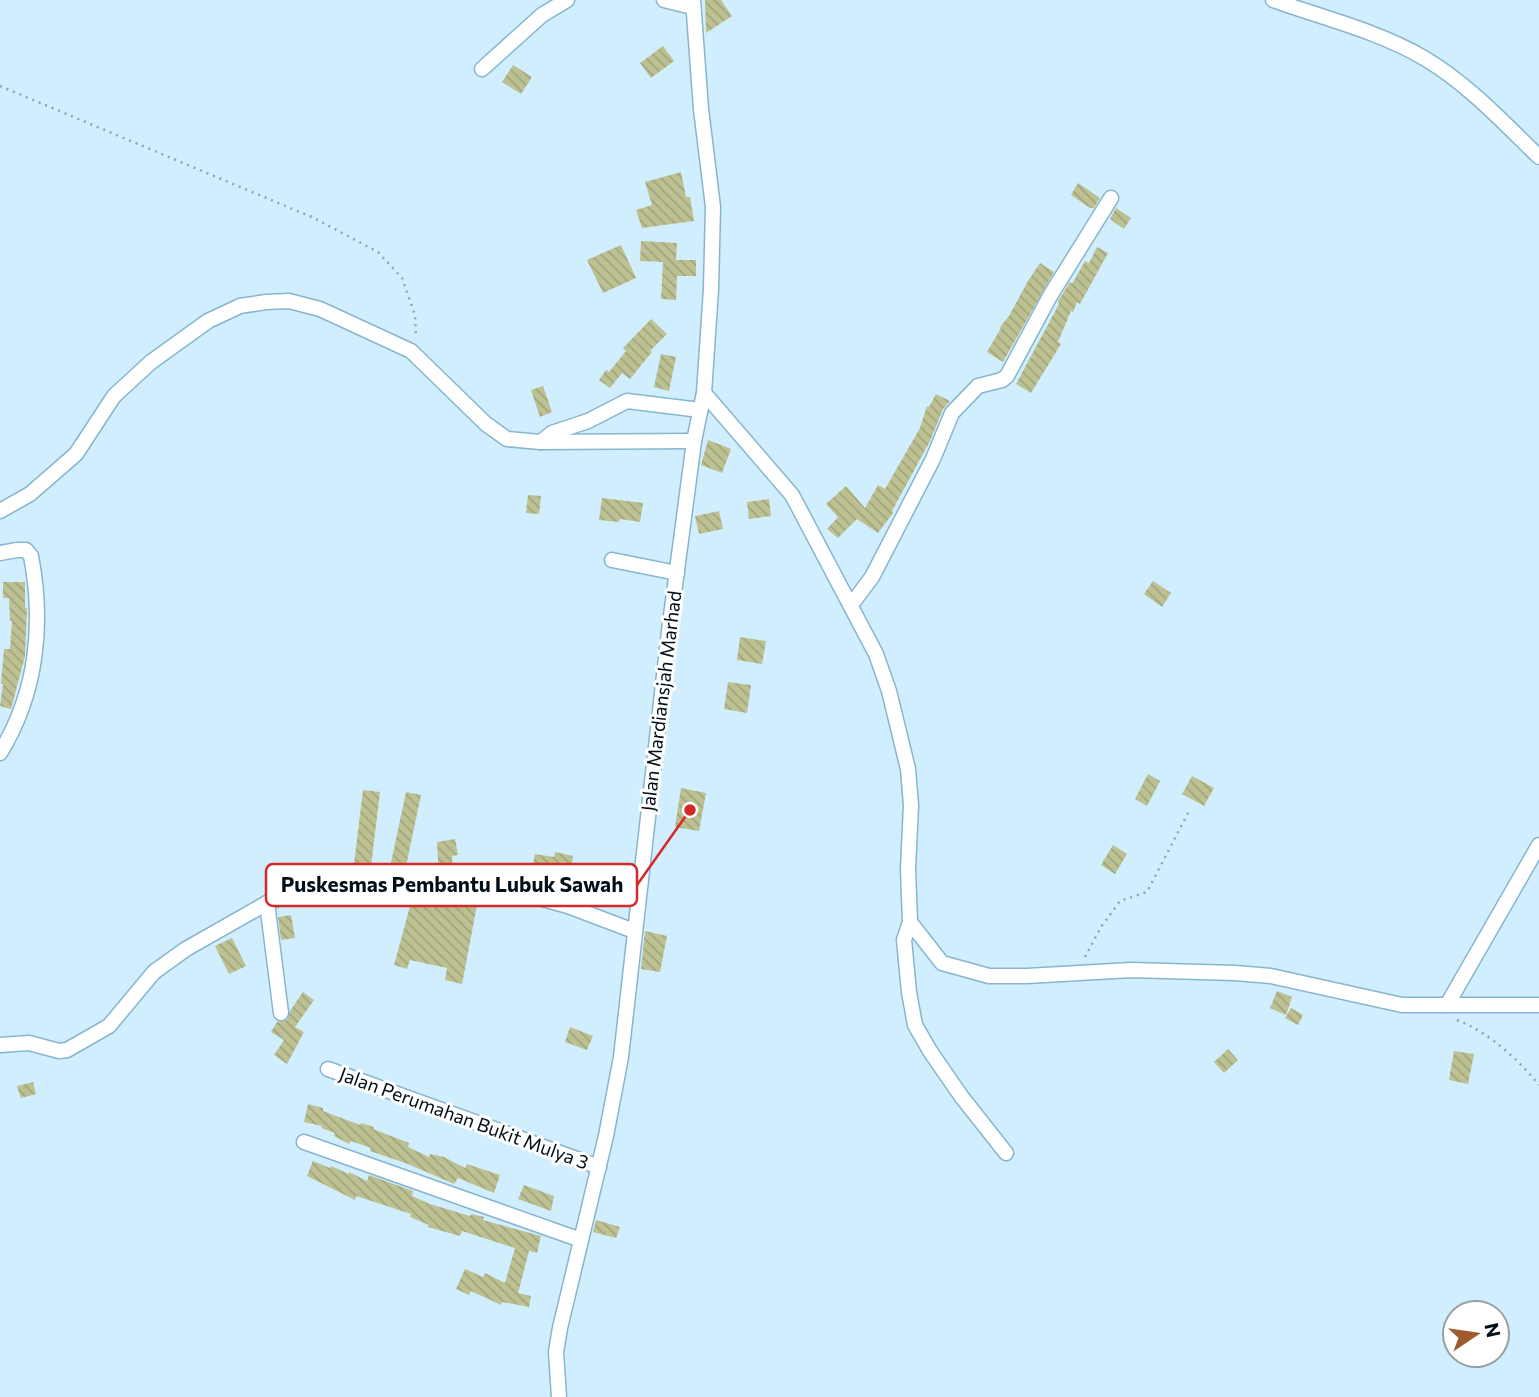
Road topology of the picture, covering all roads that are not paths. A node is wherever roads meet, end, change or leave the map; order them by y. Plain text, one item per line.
1 (567, 0) edge
2 (664, 0) edge
3 (1273, 0) edge
4 (1298, 3) edge
5 (692, 4) edge
6 (482, 69) dead end
7 (1539, 158) edge
8 (1111, 198) dead end
9 (704, 393) junction
10 (700, 410) junction
11 (694, 441) junction
12 (540, 442) junction
13 (0, 511) edge
14 (0, 553) edge
15 (612, 560) dead end
16 (677, 573) junction
17 (851, 605) junction
18 (0, 753) edge
19 (1539, 845) edge
20 (267, 903) junction
21 (910, 922) junction
22 (634, 931) junction
23 (1447, 1005) junction
24 (1539, 1005) edge
25 (281, 1013) dead end
26 (0, 1045) edge
27 (328, 1069) dead end
28 (304, 1142) dead end
29 (1006, 1153) dead end
30 (599, 1167) junction
31 (581, 1240) junction
32 (559, 1397) edge

1 - 6 street
2 - 5 street
3 - 4 street
4 - 7 street
5 - 9 street, Jalan Mardiansjah Marhad
8 - 17 street
9 - 10 street, Jalan Mardiansjah Marhad
9 - 17 street
10 - 11 street, Jalan Mardiansjah Marhad
10 - 12 street
11 - 12 street
11 - 16 street, Jalan Mardiansjah Marhad
12 - 13 street
14 - 18 street
15 - 16 street
16 - 22 street, Jalan Mardiansjah Marhad
17 - 21 street
19 - 23 street
20 - 22 street
20 - 25 street
20 - 26 street
21 - 23 street
21 - 29 street
22 - 30 street, Jalan Mardiansjah Marhad
23 - 24 street
27 - 30 street, Jalan Perumahan Bukit Mulya 3
28 - 31 street
30 - 31 street, Jalan Mardiansjah Marhad
31 - 32 street, Jalan Mardiansjah Marhad

